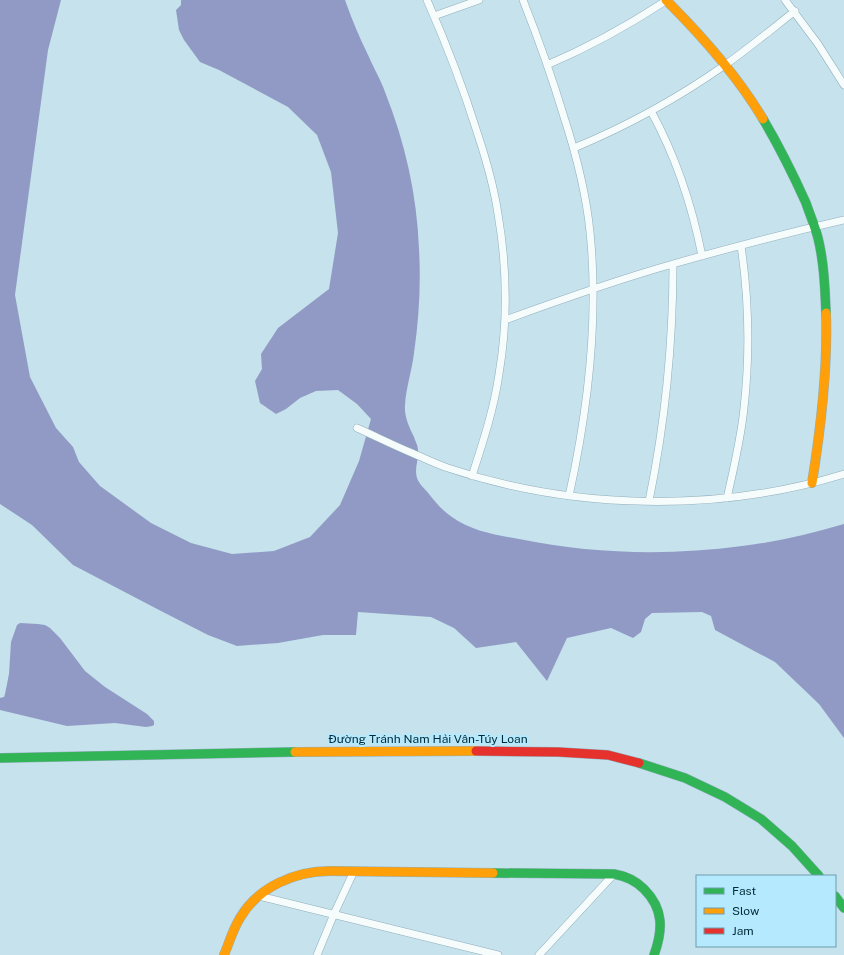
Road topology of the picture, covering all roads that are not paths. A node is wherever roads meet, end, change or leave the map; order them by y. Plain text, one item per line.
1 (427, 0) edge
2 (479, 0) edge
3 (523, 0) edge
4 (667, 0) edge
5 (785, 0) edge
6 (795, 11) junction
7 (434, 16) junction
8 (547, 65) junction
9 (725, 65) junction
10 (844, 85) edge
11 (651, 111) junction
12 (574, 148) junction
13 (844, 220) edge
14 (814, 227) junction
15 (741, 246) junction
16 (702, 256) junction
17 (673, 264) junction
18 (593, 289) junction
19 (505, 320) junction
20 (357, 428) dead end
21 (844, 474) edge
22 (472, 476) junction
23 (812, 483) junction
24 (569, 496) junction
25 (727, 498) junction
26 (649, 501) junction
27 (0, 758) edge
28 (354, 871) junction
29 (614, 874) junction
30 (817, 875) edge
31 (259, 896) junction
32 (836, 897) edge
33 (844, 908) edge
34 (334, 914) junction
35 (224, 955) edge
36 (317, 955) edge
37 (498, 955) edge
38 (539, 955) edge
39 (654, 955) edge

1 - 7 street
2 - 7 street
3 - 8 street
4 - 8 street
4 - 9 main road
5 - 6 street
6 - 9 street
6 - 10 street
7 - 19 street
8 - 12 street
9 - 11 street
9 - 14 main road
11 - 12 street
11 - 16 street
12 - 18 street
13 - 14 street
14 - 15 street
14 - 23 main road
15 - 16 street
15 - 25 street
16 - 17 street
17 - 18 street
17 - 26 street
18 - 19 street
18 - 24 street
19 - 22 street
20 - 22 street
21 - 23 street
22 - 24 street
23 - 25 street
24 - 26 street
25 - 26 street
27 - 30 main road, Đường Tránh Nam Hải Vân-Túy Loan
28 - 29 main road
28 - 31 main road
28 - 34 street
29 - 38 street
29 - 39 main road
31 - 34 street
31 - 35 main road
32 - 33 main road
34 - 36 street
34 - 37 street

